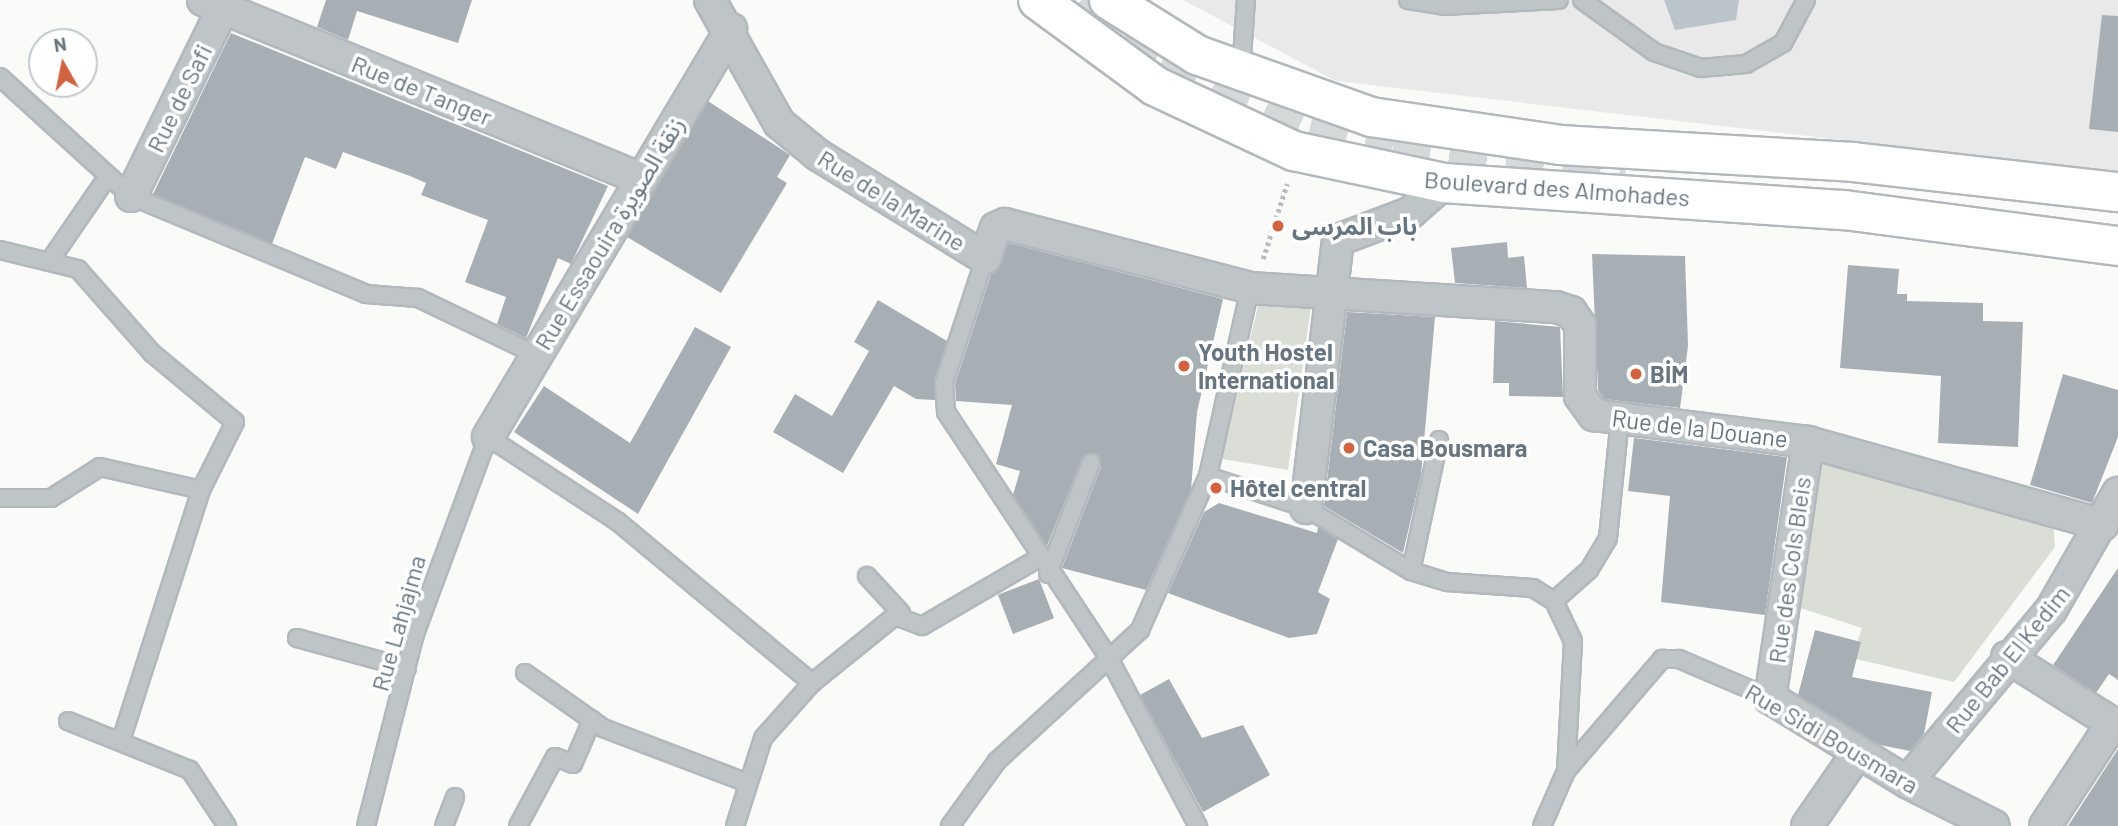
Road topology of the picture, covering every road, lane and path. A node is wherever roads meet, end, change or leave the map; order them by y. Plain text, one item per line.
1 (710, 0) edge
2 (1038, 0) edge
3 (1109, 0) edge
4 (1246, 0) edge
5 (1408, 0) edge
6 (1559, 0) edge
7 (1582, 0) edge
8 (1806, 0) edge
9 (217, 3) edge
10 (731, 29) junction
11 (1241, 73) junction
12 (0, 77) edge
13 (1214, 114) junction
14 (1294, 151) junction
15 (108, 176) junction
16 (642, 179) junction
17 (1444, 183) junction
18 (2118, 192) edge
19 (131, 196) junction
20 (2118, 246) edge
21 (0, 250) edge
22 (985, 258) junction
23 (49, 262) junction
24 (1250, 288) junction
25 (1333, 295) junction
26 (536, 354) junction
27 (1620, 418) junction
28 (488, 437) junction
29 (1439, 440) dead end
30 (1808, 442) junction
31 (1091, 463) dead end
32 (1208, 476) junction
33 (201, 490) junction
34 (2118, 493) edge
35 (0, 498) edge
36 (1307, 508) junction
37 (2103, 525) junction
38 (1037, 559) junction
39 (1411, 571) junction
40 (1048, 574) junction
41 (867, 576) dead end
42 (1554, 601) junction
43 (901, 613) junction
44 (297, 638) dead end
45 (2007, 657) junction
46 (1110, 660) junction
47 (407, 668) junction
48 (525, 673) dead end
49 (812, 682) junction
50 (1770, 698) junction
51 (592, 720) junction
52 (68, 721) dead end
53 (2115, 726) edge
54 (121, 740) junction
55 (1858, 752) junction
56 (1566, 771) junction
57 (745, 782) junction
58 (1907, 782) junction
59 (455, 797) dead end
60 (227, 826) edge
61 (366, 826) edge
62 (444, 826) edge
63 (518, 826) edge
64 (736, 826) edge
65 (950, 826) edge
66 (1198, 826) edge
67 (1542, 826) edge
68 (1807, 826) edge
69 (1994, 826) edge
70 (2045, 826) edge

1 - 10 street, Rue de la Marine
2 - 13 main road, Boulevard des Almohades
3 - 11 main road, Boulevard des Almohades
4 - 11 lane
5 - 6 lane
7 - 8 lane
9 - 16 street, Rue de Tanger
9 - 19 street, Rue de Safi
10 - 16 street, Rue Essaouira زنقة الصويرة
10 - 22 street, Rue de la Marine
11 - 13 main road
11 - 18 main road, Boulevard des Almohades
12 - 15 lane
13 - 14 main road, Boulevard des Almohades
14 - 17 main road, Boulevard des Almohades
14 - 24 path
15 - 19 lane
15 - 23 lane
16 - 26 street, Rue Essaouira زنقة الصويرة
17 - 20 main road, Boulevard des Almohades
17 - 25 street
19 - 26 lane
21 - 23 lane
22 - 24 street, Rue de la Marine
22 - 38 lane
23 - 33 lane
24 - 25 street, Rue de la Douane
24 - 32 lane
25 - 27 street, Rue de la Douane
25 - 36 street
26 - 28 street, Rue Essaouira زنقة الصويرة
27 - 30 street, Rue de la Douane
27 - 42 lane
28 - 47 lane, Rue Lahjajma
28 - 49 lane
29 - 39 lane
30 - 37 street, Rue de la Douane
30 - 50 street, Rue des Cols Bleis
31 - 40 lane
32 - 36 lane
32 - 46 lane
33 - 35 lane
33 - 54 lane
34 - 37 street, Rue Bab El Kedim
36 - 39 lane
37 - 45 street, Rue Bab El Kedim
38 - 40 lane
38 - 43 lane
39 - 42 lane
40 - 46 lane
41 - 43 lane
42 - 56 lane
43 - 49 lane
44 - 47 lane
45 - 53 street
45 - 58 street, Rue Bab El Kedim
46 - 65 lane
46 - 66 lane
47 - 61 lane, Rue Lahjajma
48 - 51 lane
49 - 57 lane
50 - 55 street, Rue Sidi Bousmara
50 - 56 lane, Rue Sidi Bousmara
51 - 57 lane
51 - 63 lane
52 - 54 lane
53 - 70 street
54 - 60 lane
55 - 58 street, Rue Sidi Bousmara
55 - 68 street
56 - 67 lane
57 - 64 lane
58 - 69 street, Rue Sidi Bousmara
59 - 62 lane

